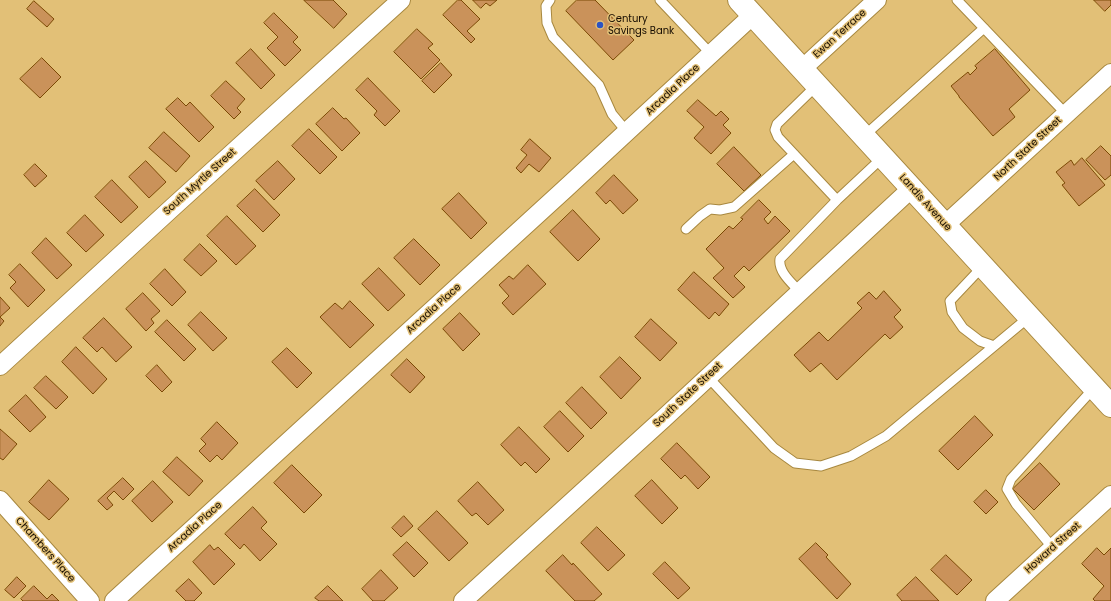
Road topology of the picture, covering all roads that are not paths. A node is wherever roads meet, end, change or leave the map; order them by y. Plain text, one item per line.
1 (401, 0) edge
2 (550, 0) edge
3 (660, 0) edge
4 (877, 0) edge
5 (957, 0) edge
6 (746, 8) edge
7 (984, 28) junction
8 (711, 54) junction
9 (802, 68) junction
10 (1111, 73) edge
11 (817, 85) junction
12 (1066, 114) junction
13 (626, 132) junction
14 (864, 136) junction
15 (794, 154) junction
16 (883, 157) junction
17 (912, 188) junction
18 (837, 200) junction
19 (945, 225) junction
20 (686, 229) dead end
21 (983, 266) junction
22 (800, 292) junction
23 (1029, 317) junction
24 (994, 346) junction
25 (0, 366) edge
26 (708, 377) junction
27 (1094, 388) junction
28 (1111, 406) edge
29 (1111, 495) edge
30 (0, 500) edge
31 (1053, 548) junction
32 (90, 601) edge
33 (114, 601) edge
34 (463, 601) edge
35 (995, 601) edge

1 - 25 street, South Myrtle Street
2 - 13 lane
3 - 8 lane
4 - 9 street, Ewan Terrace
5 - 7 lane
6 - 8 street, Arcadia Place
6 - 9 main road, Landis Avenue
7 - 12 lane
7 - 14 lane
8 - 13 street, Arcadia Place
9 - 11 main road, Landis Avenue
10 - 12 street, North State Street
11 - 14 main road, Landis Avenue
11 - 15 lane
12 - 19 street, North State Street
13 - 33 street, Arcadia Place
14 - 16 main road, Landis Avenue
15 - 18 lane
15 - 20 lane
16 - 17 main road, Landis Avenue
16 - 18 lane
17 - 19 main road, Landis Avenue
17 - 22 street, South State Street
18 - 22 lane
19 - 21 main road, Landis Avenue
21 - 23 main road, Landis Avenue
21 - 24 lane
22 - 26 street, South State Street
23 - 24 lane
23 - 27 main road, Landis Avenue
24 - 26 lane
26 - 34 street, South State Street
27 - 28 main road, Landis Avenue
27 - 31 lane
29 - 31 street, Howard Street
30 - 32 street, Chambers Place
31 - 35 street, Howard Street

